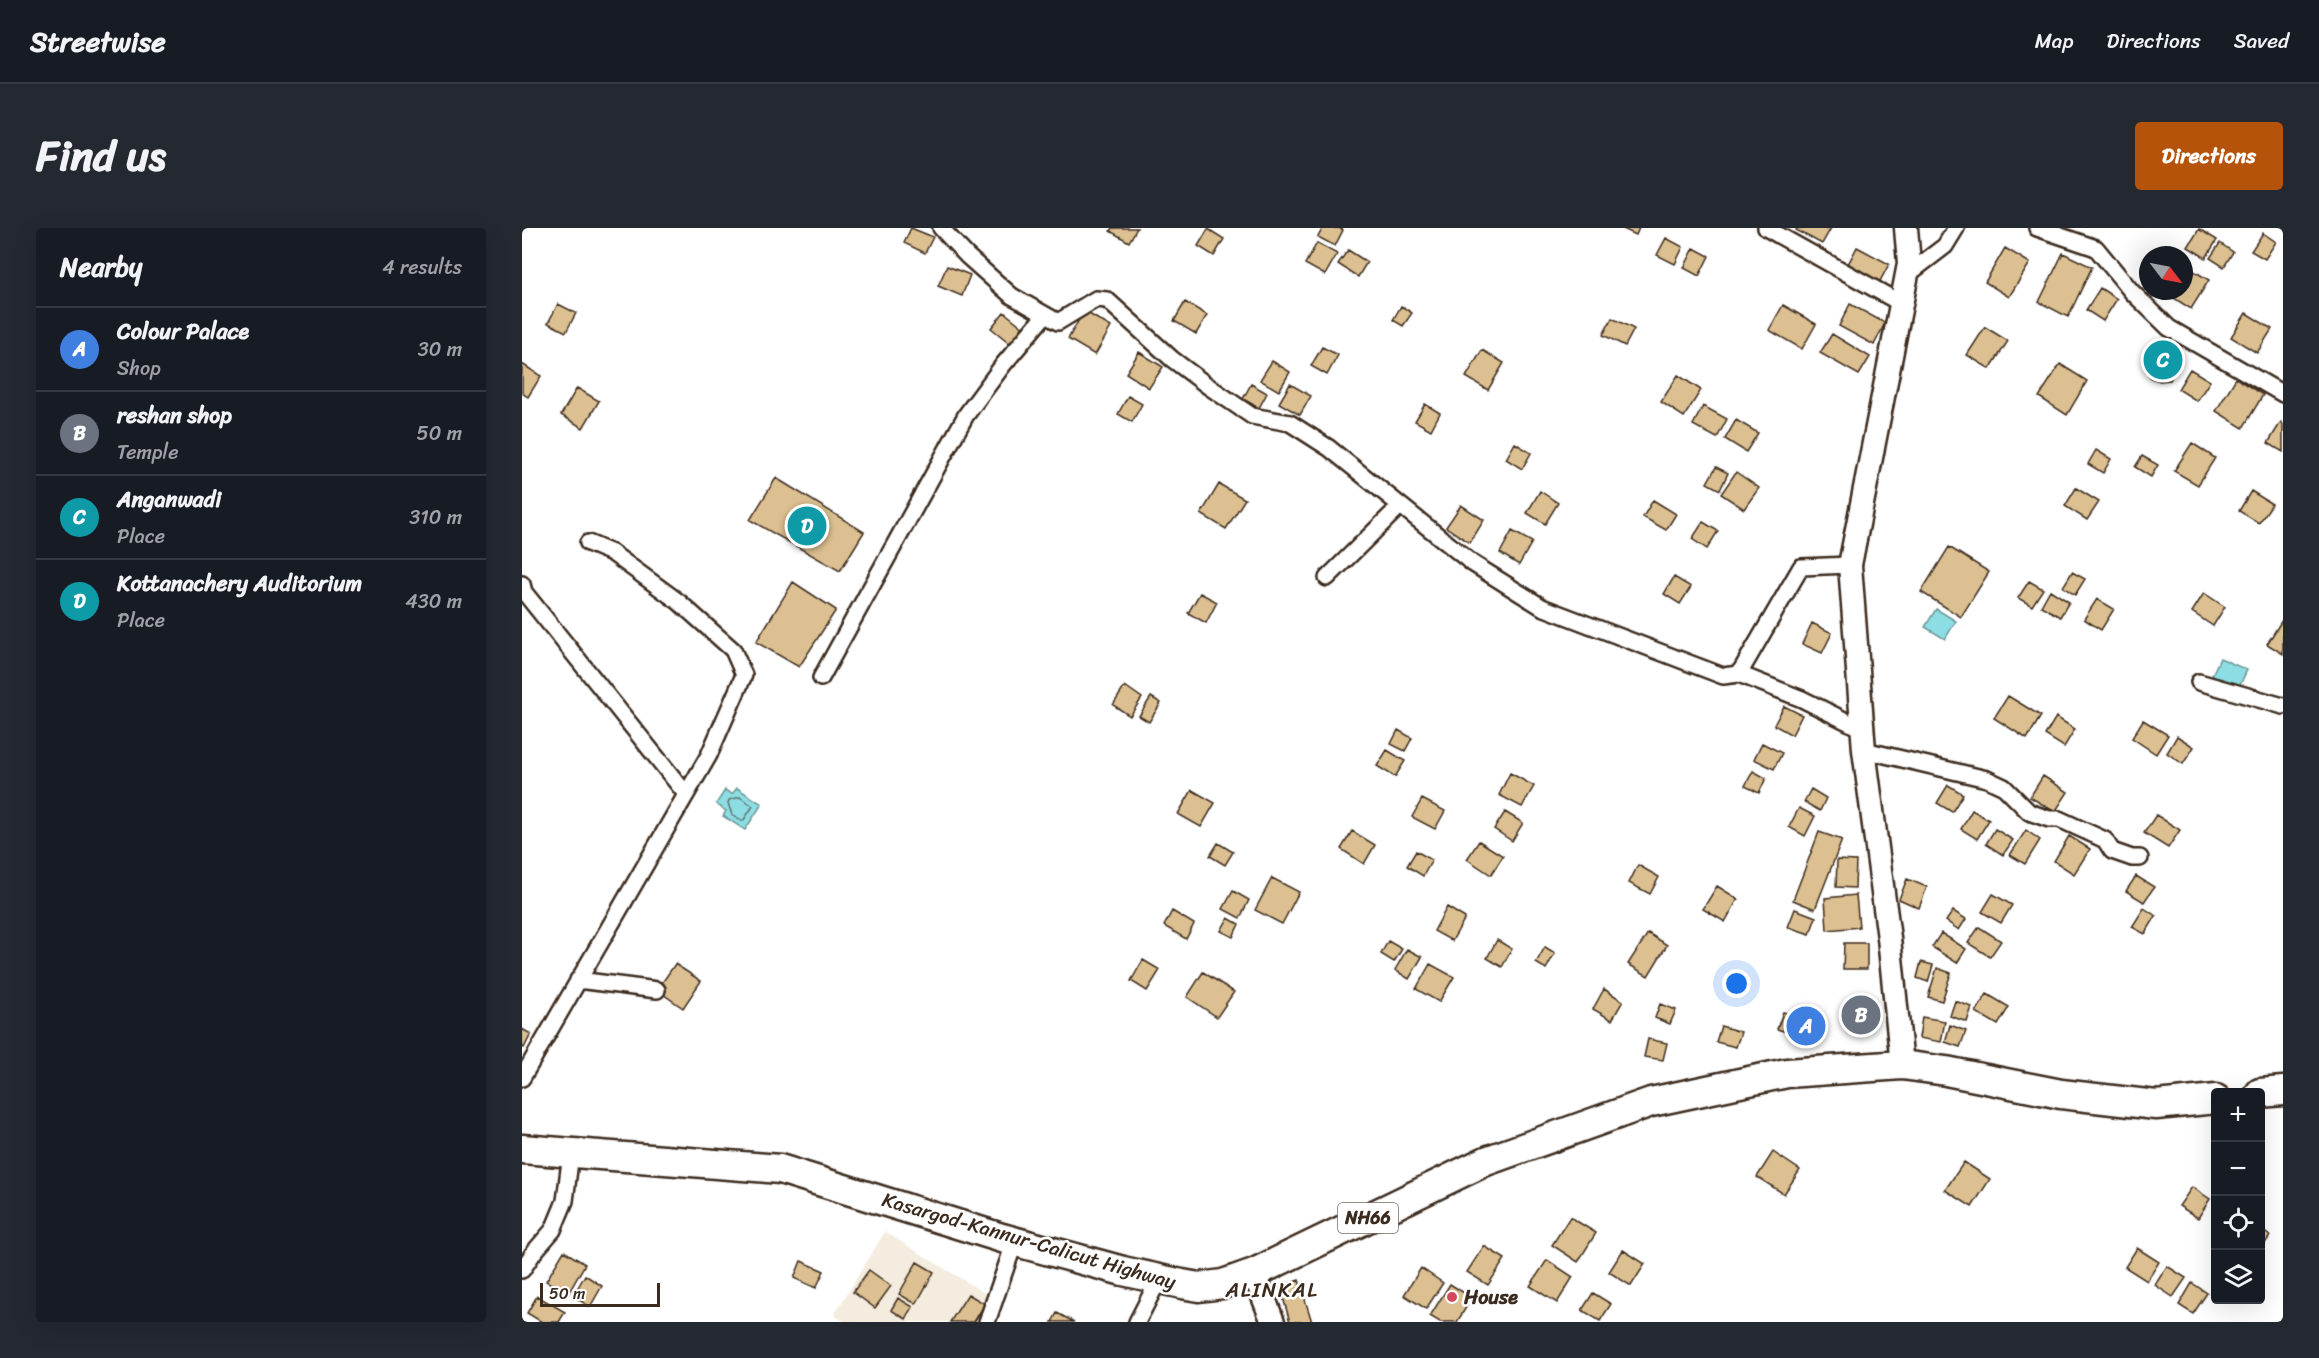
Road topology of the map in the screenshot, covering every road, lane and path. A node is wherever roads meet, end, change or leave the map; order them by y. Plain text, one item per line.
1 (941, 228) edge
2 (1766, 228) edge
3 (1906, 228) edge
4 (1956, 228) edge
5 (2037, 228) edge
6 (1907, 275) junction
7 (1902, 304) junction
8 (1045, 315) junction
9 (2283, 394) edge
10 (1400, 506) junction
11 (588, 543) dead end
12 (1850, 565) junction
13 (1327, 578) dead end
14 (522, 584) edge
15 (1739, 674) junction
16 (821, 678) dead end
17 (2199, 682) dead end
18 (2283, 706) edge
19 (1863, 739) junction
20 (686, 794) junction
21 (2140, 858) dead end
22 (578, 980) junction
23 (657, 990) dead end
24 (528, 1054) edge
25 (1902, 1065) junction
26 (522, 1078) edge
27 (2283, 1090) edge
28 (2265, 1092) edge
29 (2211, 1099) edge
30 (522, 1149) edge
31 (571, 1153) junction
32 (1015, 1241) junction
33 (522, 1270) edge
34 (1254, 1272) junction
35 (1159, 1279) junction
36 (987, 1322) edge
37 (1137, 1322) edge
38 (1273, 1322) edge

1 - 8 street
2 - 7 street
3 - 6 main road
4 - 6 street
5 - 9 street
6 - 7 main road
7 - 12 main road
8 - 10 street
8 - 16 street
10 - 13 street
10 - 15 street
11 - 20 street
12 - 15 street
12 - 19 main road
14 - 20 street
15 - 19 street
17 - 18 street
19 - 21 street
19 - 25 main road
20 - 22 street
22 - 23 street
22 - 24 street
24 - 26 street
25 - 29 highway, Kasargod-Kannur-Calicut Highway / NH66
25 - 34 highway, Kasargod-Kannur-Calicut Highway / NH66
27 - 28 highway
30 - 31 highway, Kasargod-Kannur-Calicut Highway / NH66
31 - 32 highway, Kasargod-Kannur-Calicut Highway / NH66
31 - 33 street
32 - 35 highway, Kasargod-Kannur-Calicut Highway / NH66
32 - 36 street
34 - 35 highway, Kasargod-Kannur-Calicut Highway / NH66
34 - 38 main road
35 - 37 street

